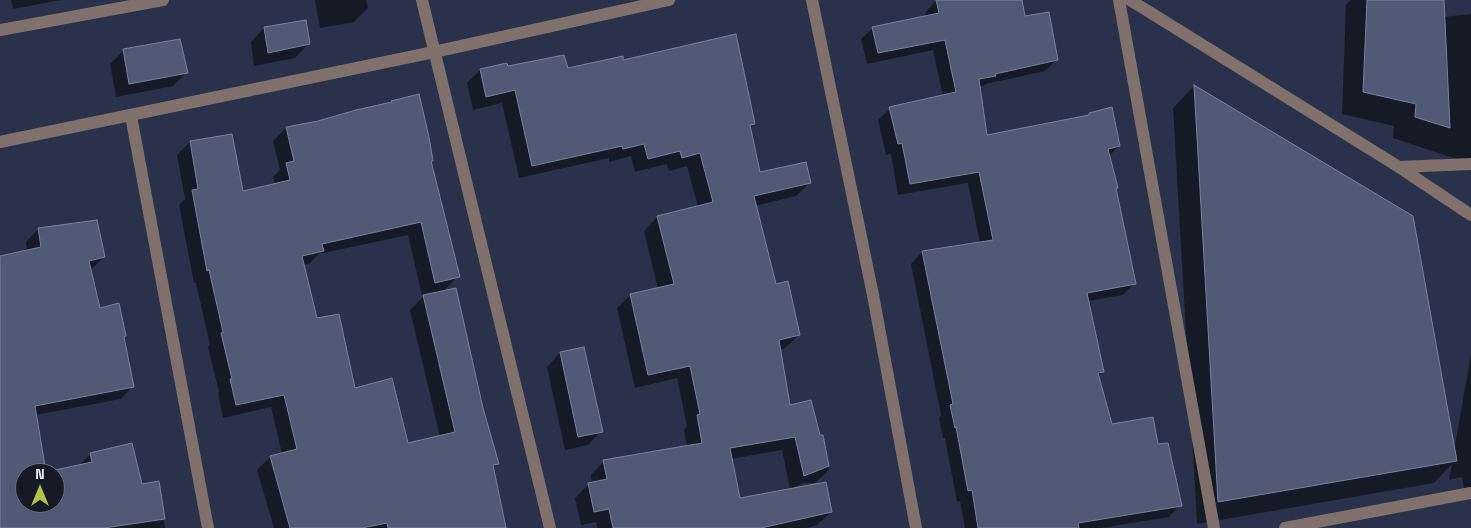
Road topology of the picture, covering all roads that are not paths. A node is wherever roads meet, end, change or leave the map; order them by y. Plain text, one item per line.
1 (163, 0) edge
2 (422, 0) edge
3 (669, 0) edge
4 (812, 0) edge
5 (1119, 0) edge
6 (1130, 0) edge
7 (0, 30) edge
8 (434, 52) junction
9 (131, 116) junction
10 (0, 141) edge
11 (1471, 164) edge
12 (1399, 167) junction
13 (1471, 215) edge
14 (1471, 493) edge
15 (208, 528) edge
16 (550, 528) edge
17 (916, 528) edge
18 (1214, 528) edge
19 (1286, 528) edge

1 - 7 street
2 - 8 street
3 - 8 street
4 - 17 street
5 - 18 street
6 - 12 street
8 - 9 street
8 - 16 street
9 - 10 street
9 - 15 street
11 - 12 street
12 - 13 street
14 - 19 street

